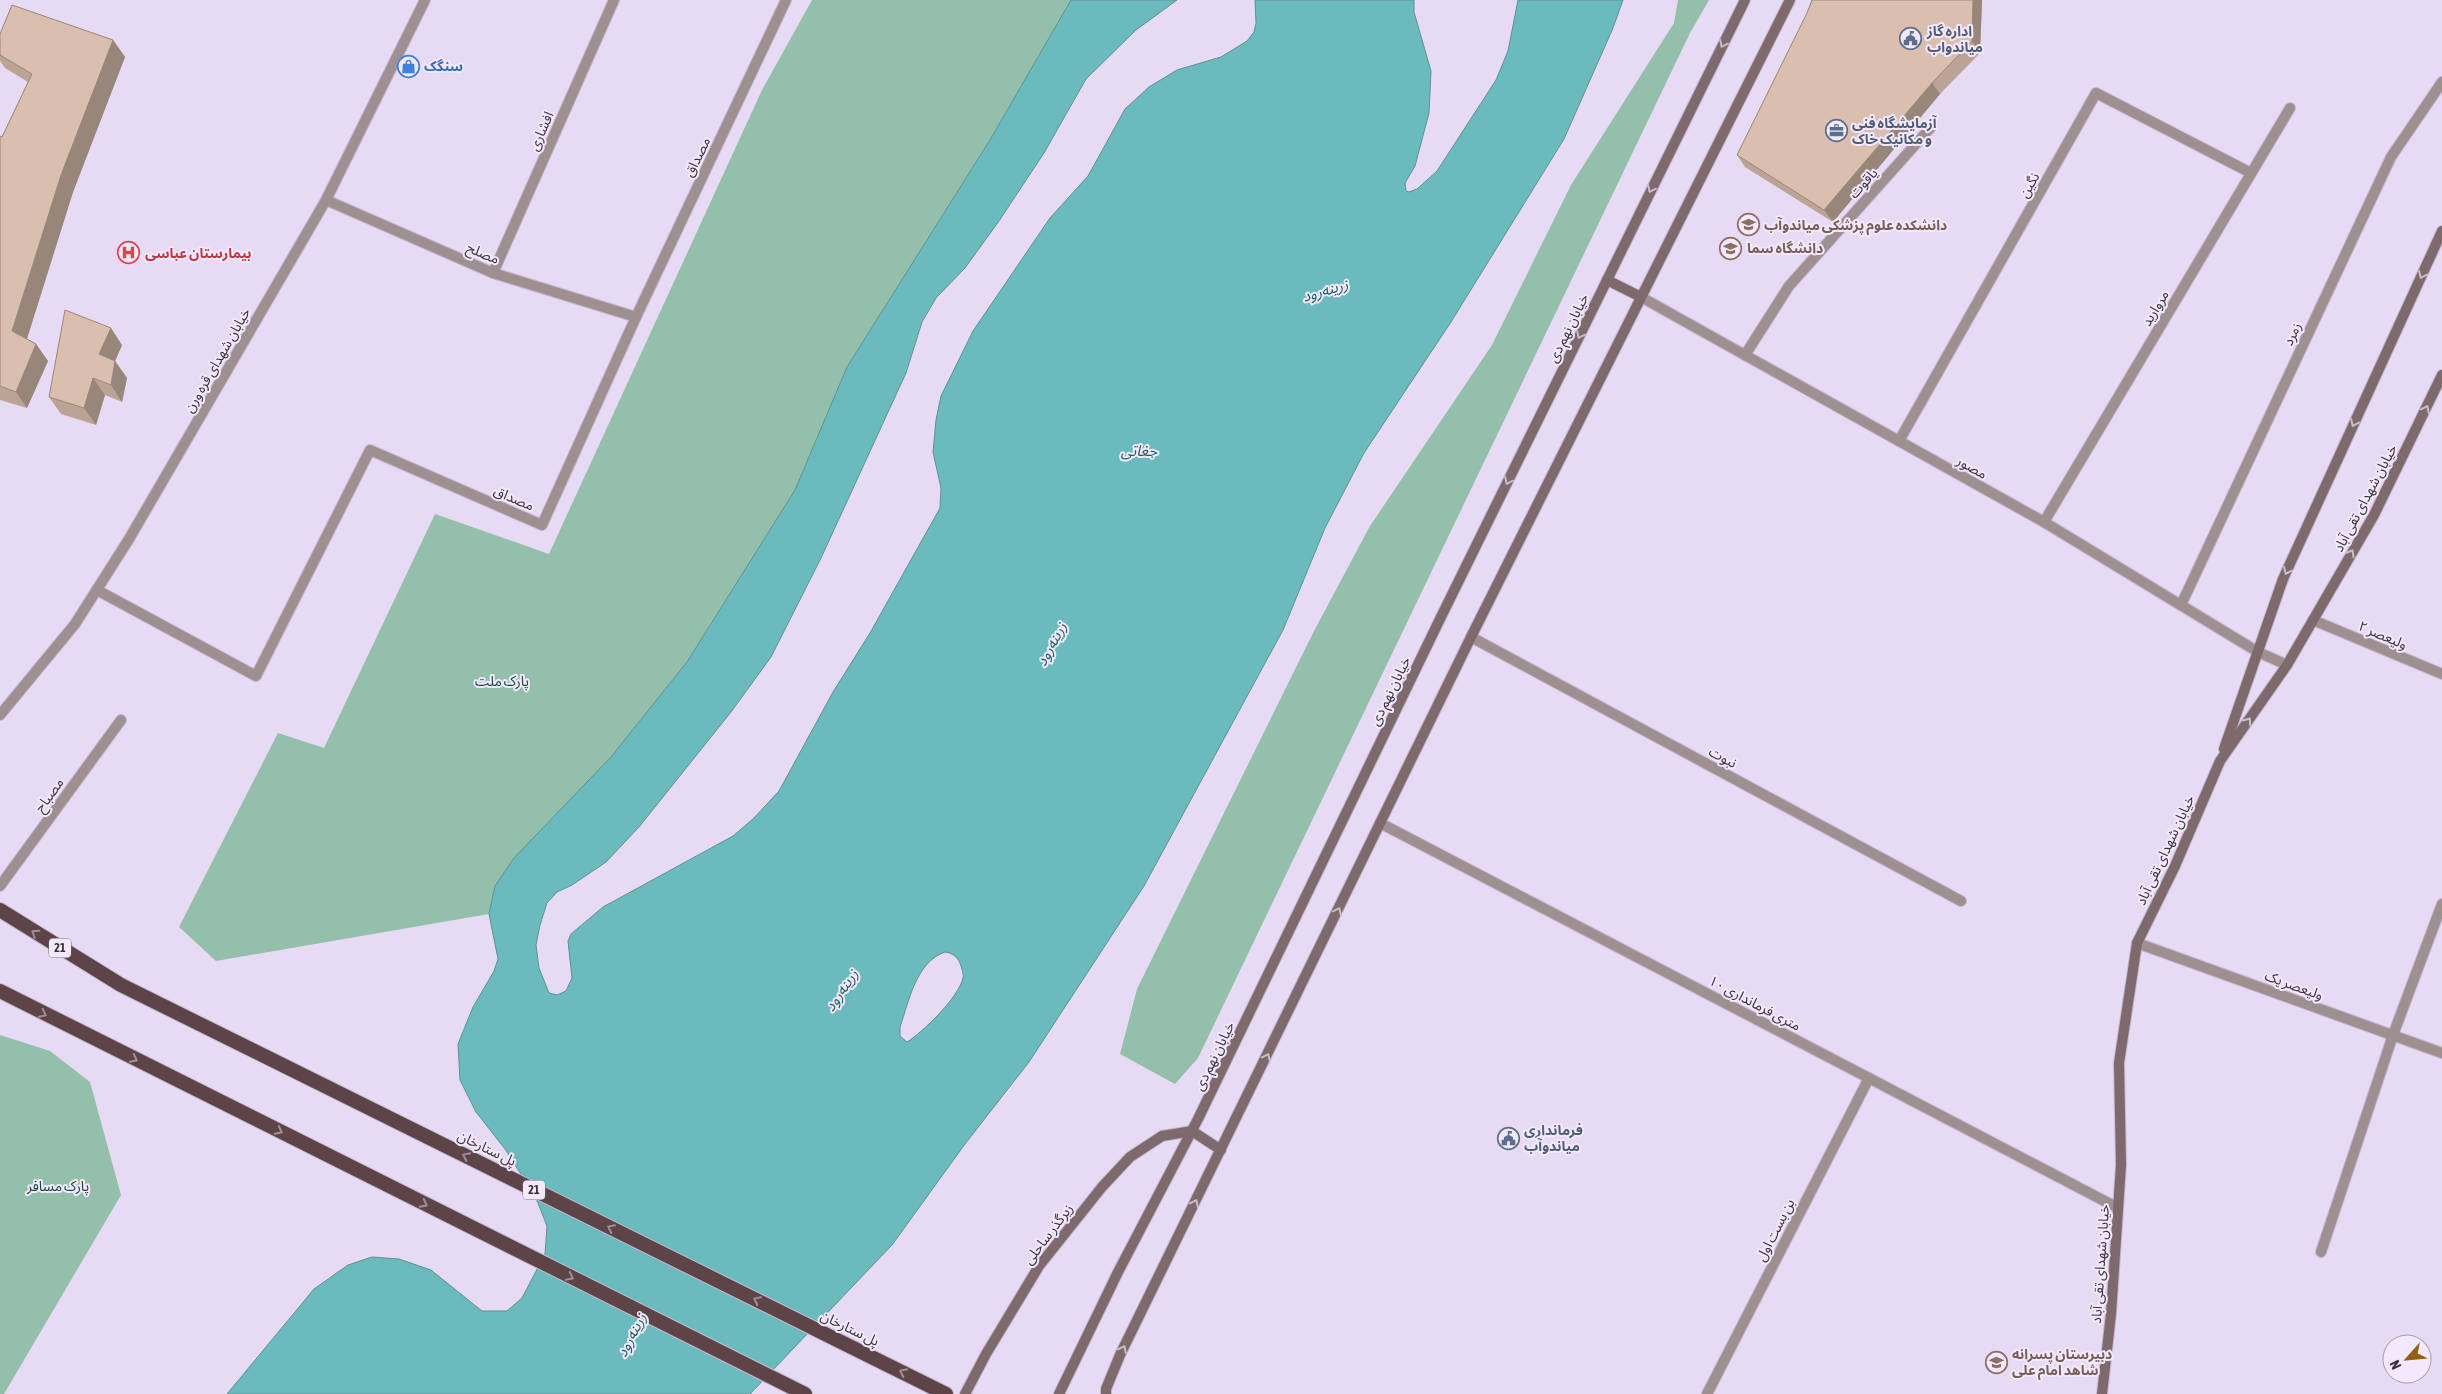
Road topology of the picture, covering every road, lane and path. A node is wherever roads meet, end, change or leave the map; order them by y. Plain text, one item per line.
1 (425, 0) edge
2 (614, 0) edge
3 (786, 0) edge
4 (1745, 0) edge
5 (1790, 0) edge
6 (2442, 82) edge
7 (2290, 108) dead end
8 (1932, 126) dead end
9 (2251, 173) junction
10 (326, 200) junction
11 (2442, 231) edge
12 (493, 273) junction
13 (1607, 280) junction
14 (1641, 297) junction
15 (636, 317) junction
16 (1745, 355) junction
17 (2442, 375) edge
18 (1899, 442) junction
19 (2044, 522) junction
20 (97, 590) junction
21 (2181, 605) junction
22 (2313, 620) junction
23 (1471, 636) junction
24 (2258, 652) junction
25 (2287, 665) junction
26 (2442, 674) edge
27 (0, 715) edge
28 (121, 720) dead end
29 (2220, 761) junction
30 (1380, 824) junction
31 (0, 886) edge
32 (1961, 901) dead end
33 (2442, 904) edge
34 (0, 910) edge
35 (2137, 943) junction
36 (0, 991) edge
37 (2393, 1036) junction
38 (2442, 1053) edge
39 (1869, 1078) junction
40 (1192, 1131) junction
41 (1221, 1150) junction
42 (2118, 1208) junction
43 (2321, 1252) dead end
44 (805, 1394) edge
45 (946, 1394) edge
46 (965, 1394) edge
47 (1059, 1394) edge
48 (1106, 1394) edge
49 (1706, 1394) edge
50 (2102, 1394) edge

1 - 10 street, خیابان شهدای قره ورن
2 - 12 street, افشاری
3 - 15 street, مصداق
4 -> 13 main road, خیابان نهم دی
5 - 14 main road
6 - 21 street, زمرد
7 - 9 street, مروارید
8 - 16 street, یاقوت
9 - 18 street, نگین
9 - 19 street, مروارید
10 - 12 street, مصلح
10 - 20 street, خیابان شهدای قره ورن
11 -> 24 main road
12 - 15 street, مصلح
13 - 14 main road
13 -> 40 main road, خیابان نهم دی
14 - 16 street, مصور
14 - 23 main road
15 - 20 street, مصداق
16 - 18 street, مصور
22 -> 17 main road, خیابان شهدای تقی آباد
18 - 19 street, مصور
19 - 21 street, مصور
20 - 27 street, خیابان شهدای قره ورن
21 - 24 street, مصور
22 - 25 main road, خیابان شهدای تقی آباد
22 - 26 street, ولیعصر ۲
23 - 30 main road
23 - 32 street, نبوت
24 - 25 street, مصور
24 - 29 main road
29 -> 25 main road, خیابان شهدای تقی آباد
28 - 31 street, مصباح
29 - 35 main road, خیابان شهدای تقی آباد
30 - 39 street, ۱۰ متری فرمانداری
41 -> 30 main road
33 - 37 street
45 -> 34 highway, پل ستارخان / 21
35 - 37 street, ولیعصر یک
35 - 42 main road, خیابان شهدای تقی آباد
36 -> 44 highway
37 - 38 street, ولیعصر یک
37 - 43 street
39 - 42 street, ۱۰ متری فرمانداری
39 - 49 street, بن بست اول
40 - 41 main road
40 - 46 main road, زیرگذر ساحلی
40 - 47 main road, خیابان نهم دی
48 -> 41 main road
42 - 50 main road, خیابان شهدای تقی آباد

